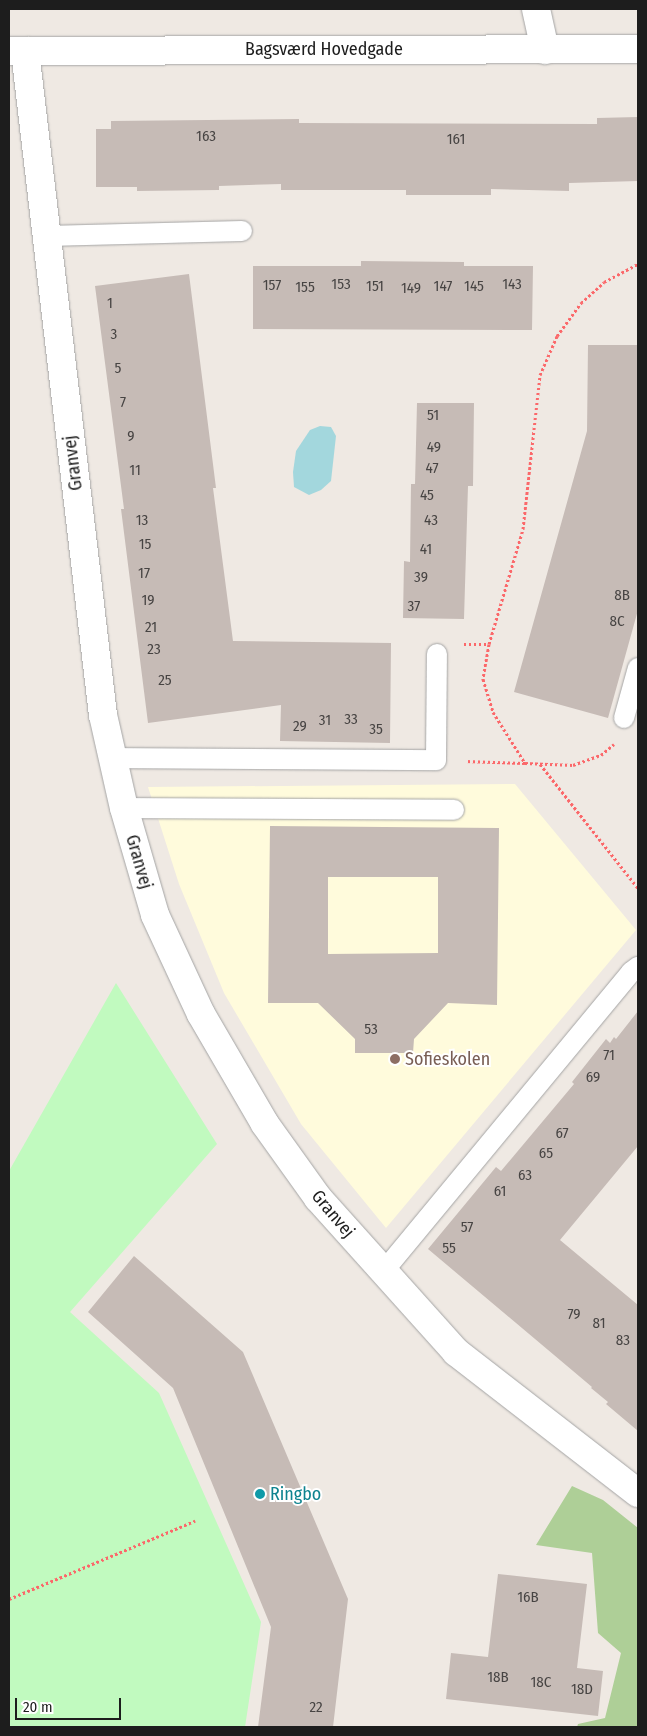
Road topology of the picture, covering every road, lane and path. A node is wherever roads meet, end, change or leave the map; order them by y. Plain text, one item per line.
1 (536, 9) edge
2 (638, 49) edge
3 (545, 50) junction
4 (17, 51) edge
5 (242, 231) dead end
6 (47, 236) junction
7 (638, 264) edge
8 (489, 644) junction
9 (437, 654) joint
10 (638, 668) edge
11 (624, 718) joint
12 (113, 758) junction
13 (436, 760) junction
14 (525, 763) junction
15 (540, 764) junction
16 (124, 808) junction
17 (454, 810) dead end
18 (638, 888) edge
19 (638, 967) edge
20 (383, 1272) junction
21 (638, 1493) edge
22 (195, 1521) dead end
23 (9, 1599) edge

1 - 3 street
2 - 3 street, Bagsværd Hovedgade
3 - 4 street, Bagsværd Hovedgade
4 - 6 street, Granvej
5 - 6 lane
6 - 12 street, Granvej
7 - 8 path
8 - 9 path
8 - 14 path
9 - 13 lane
10 - 11 lane
11 - 15 path
12 - 13 lane
12 - 16 street, Granvej
13 - 14 path
14 - 15 path
15 - 18 path
16 - 17 lane
16 - 20 street, Granvej
19 - 20 lane
20 - 21 street, Granvej
22 - 23 path

